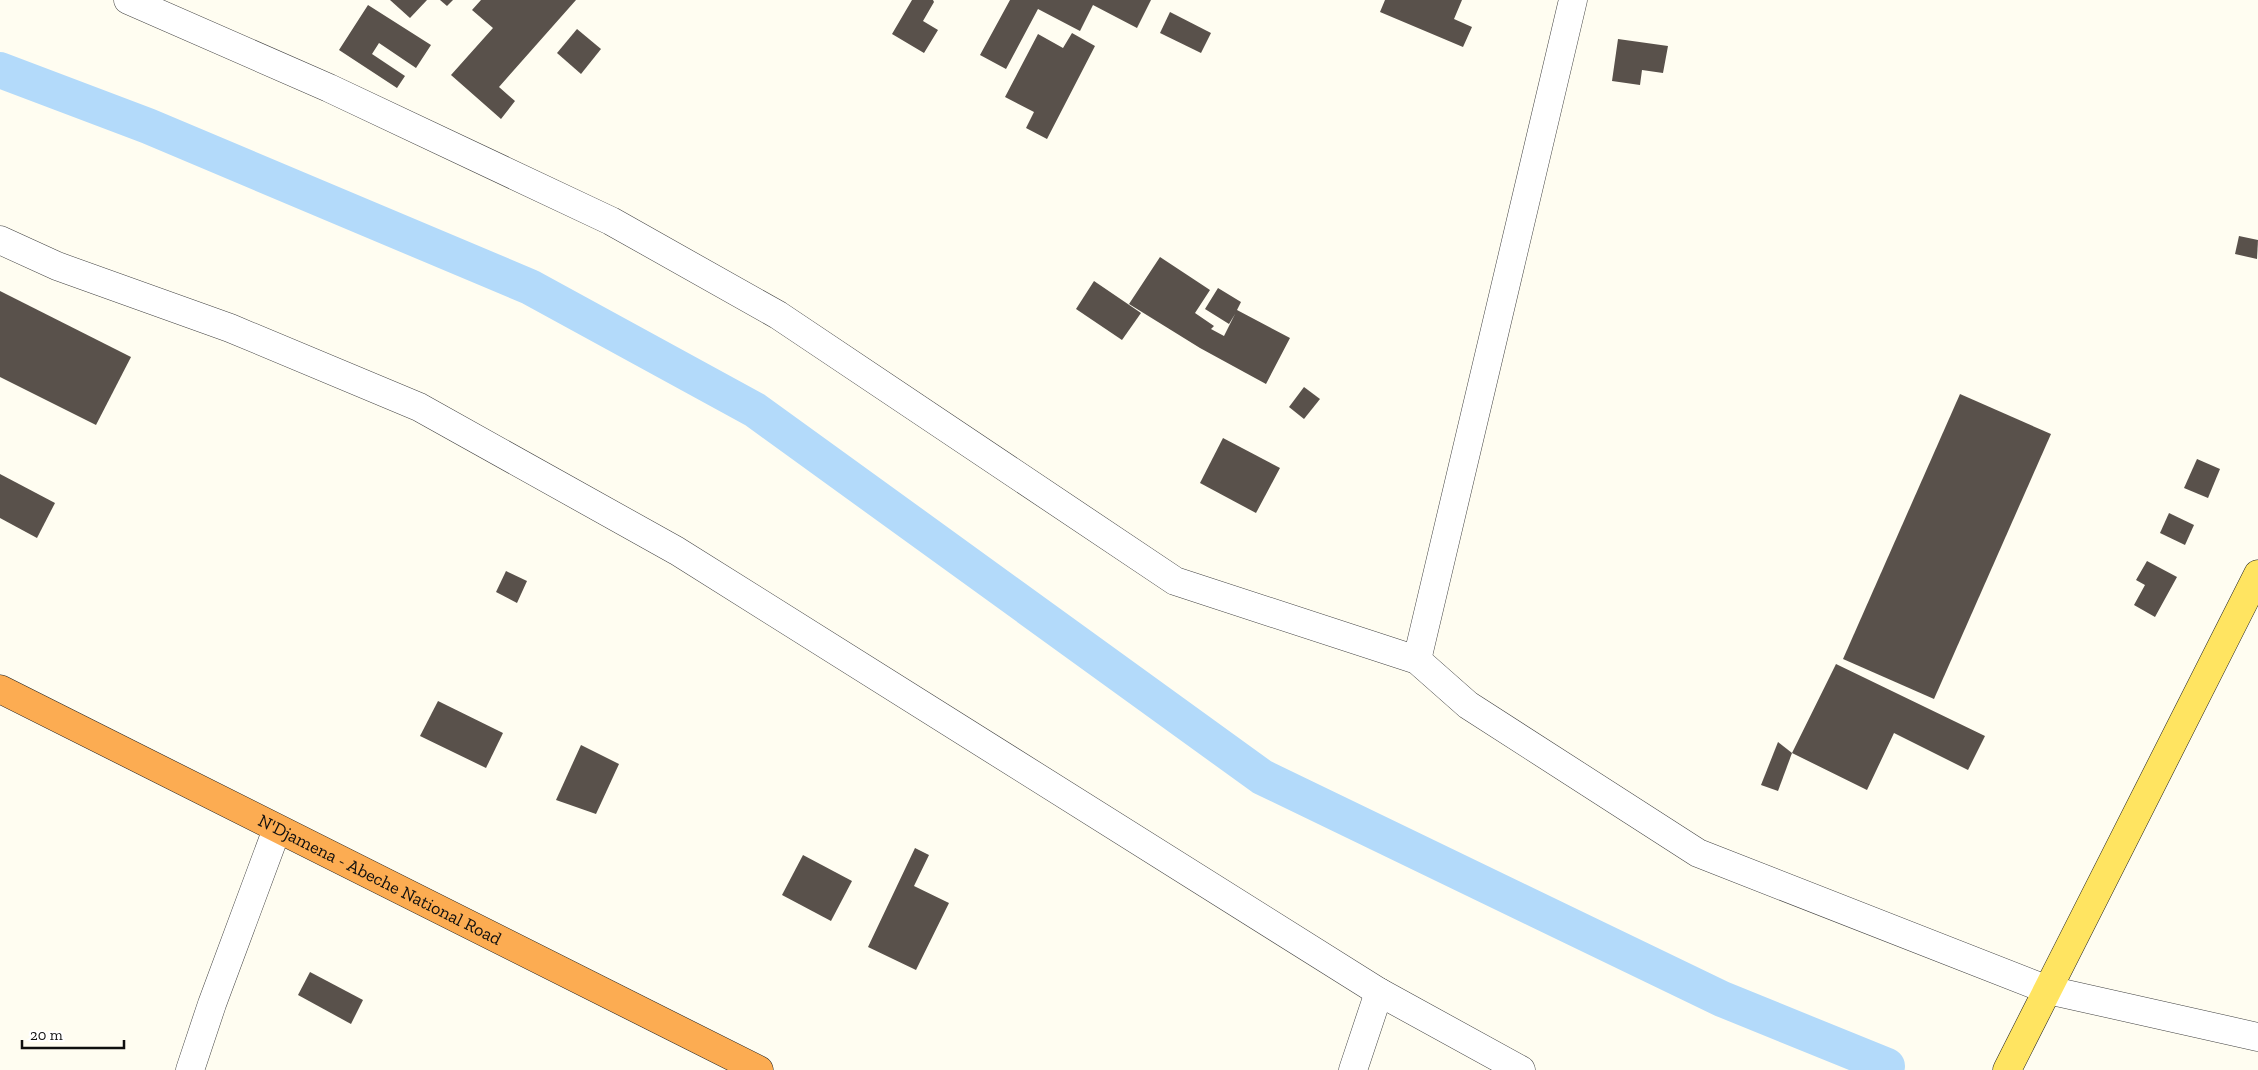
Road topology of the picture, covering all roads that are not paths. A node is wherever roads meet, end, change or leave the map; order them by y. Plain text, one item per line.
1 (128, 0) edge
2 (1574, 0) edge
3 (0, 240) edge
4 (2258, 574) edge
5 (1417, 660) junction
6 (0, 689) edge
7 (277, 829) junction
8 (2048, 990) junction
9 (1379, 992) junction
10 (2258, 1037) edge
11 (190, 1070) edge
12 (759, 1070) edge
13 (1353, 1070) edge
14 (1521, 1070) edge
15 (2007, 1070) edge

1 - 5 street
2 - 5 street
3 - 9 street
4 - 8 main road
5 - 8 street
6 - 7 highway, N'Djamena - Abeche National Road
7 - 11 street
7 - 12 highway, N'Djamena - Abeche National Road
8 - 10 street
8 - 15 main road
9 - 13 street
9 - 14 street

